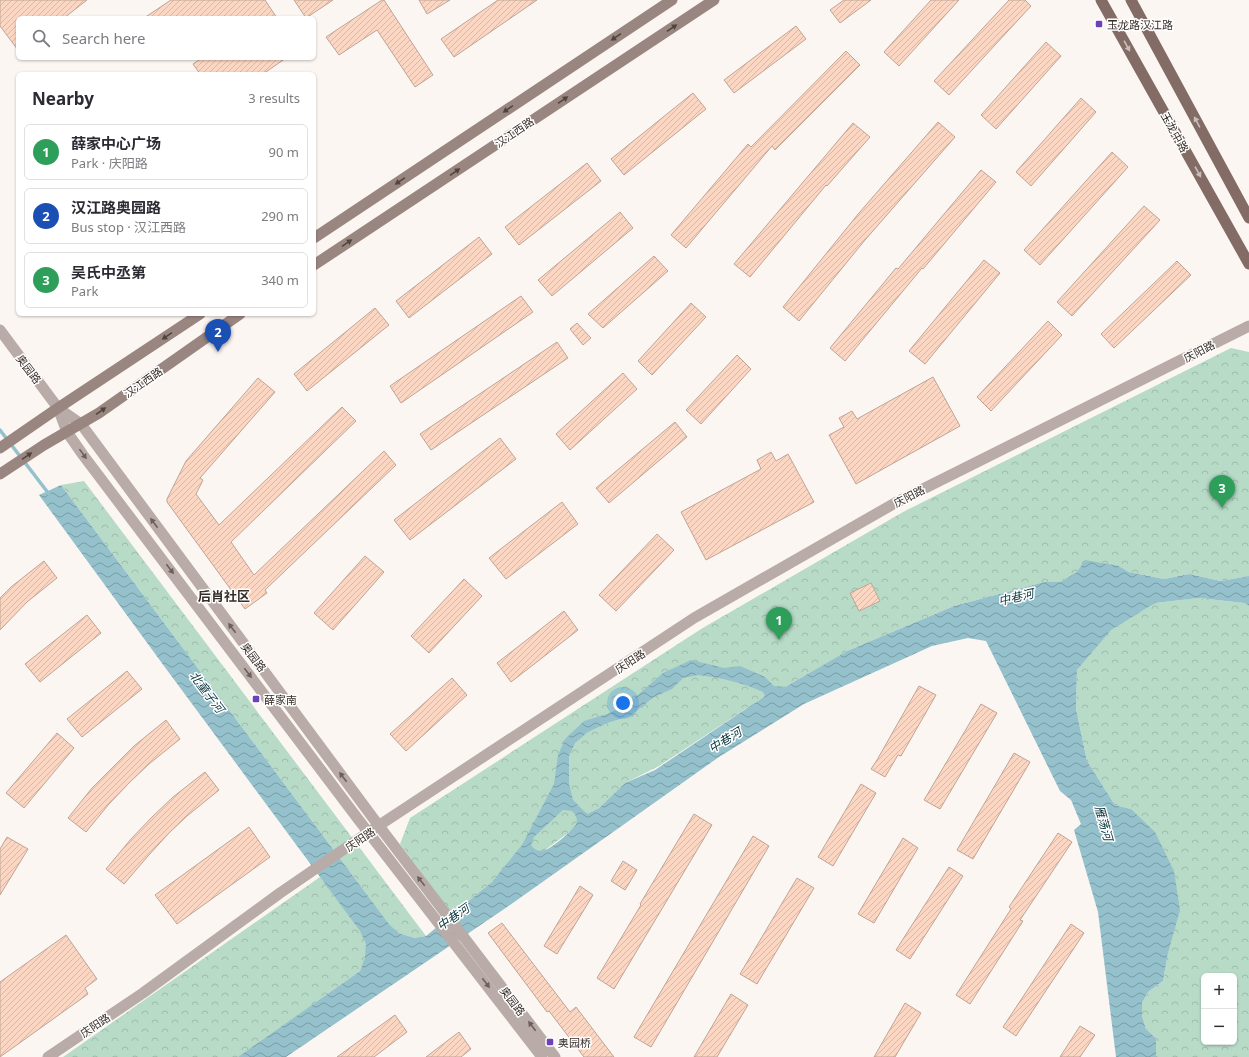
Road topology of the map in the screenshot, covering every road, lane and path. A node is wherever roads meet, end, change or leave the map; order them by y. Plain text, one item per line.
1 (672, 0) edge
2 (714, 0) edge
3 (1101, 0) edge
4 (1131, 0) edge
5 (1249, 218) edge
6 (316, 237) edge
7 (316, 264) edge
8 (1249, 264) edge
9 (197, 316) edge
10 (237, 316) edge
11 (1249, 326) edge
12 (0, 330) edge
13 (58, 408) junction
14 (81, 424) junction
15 (67, 432) junction
16 (0, 448) edge
17 (0, 474) edge
18 (374, 829) junction
19 (467, 949) junction
20 (48, 1057) edge
21 (542, 1057) edge
22 (555, 1057) edge

1 -> 6 main road, 汉江西路
7 -> 2 main road, 汉江西路
3 -> 8 main road, 玉龙中路
5 -> 4 main road
9 -> 13 main road
14 -> 10 main road, 汉江西路
11 - 18 street, 庆阳路
12 - 13 street, 奥园路
13 - 14 street, 奥园路
13 - 15 street, 奥园路
13 - 16 main road
14 - 15 main road, 汉江西路
18 -> 14 street, 奥园路
17 -> 15 main road, 汉江西路
15 -> 18 street, 奥园路
19 -> 18 street, 奥园路
18 - 19 street, 奥园路
18 - 20 street, 庆阳路
19 -> 21 street, 奥园路
22 -> 19 street, 奥园路

